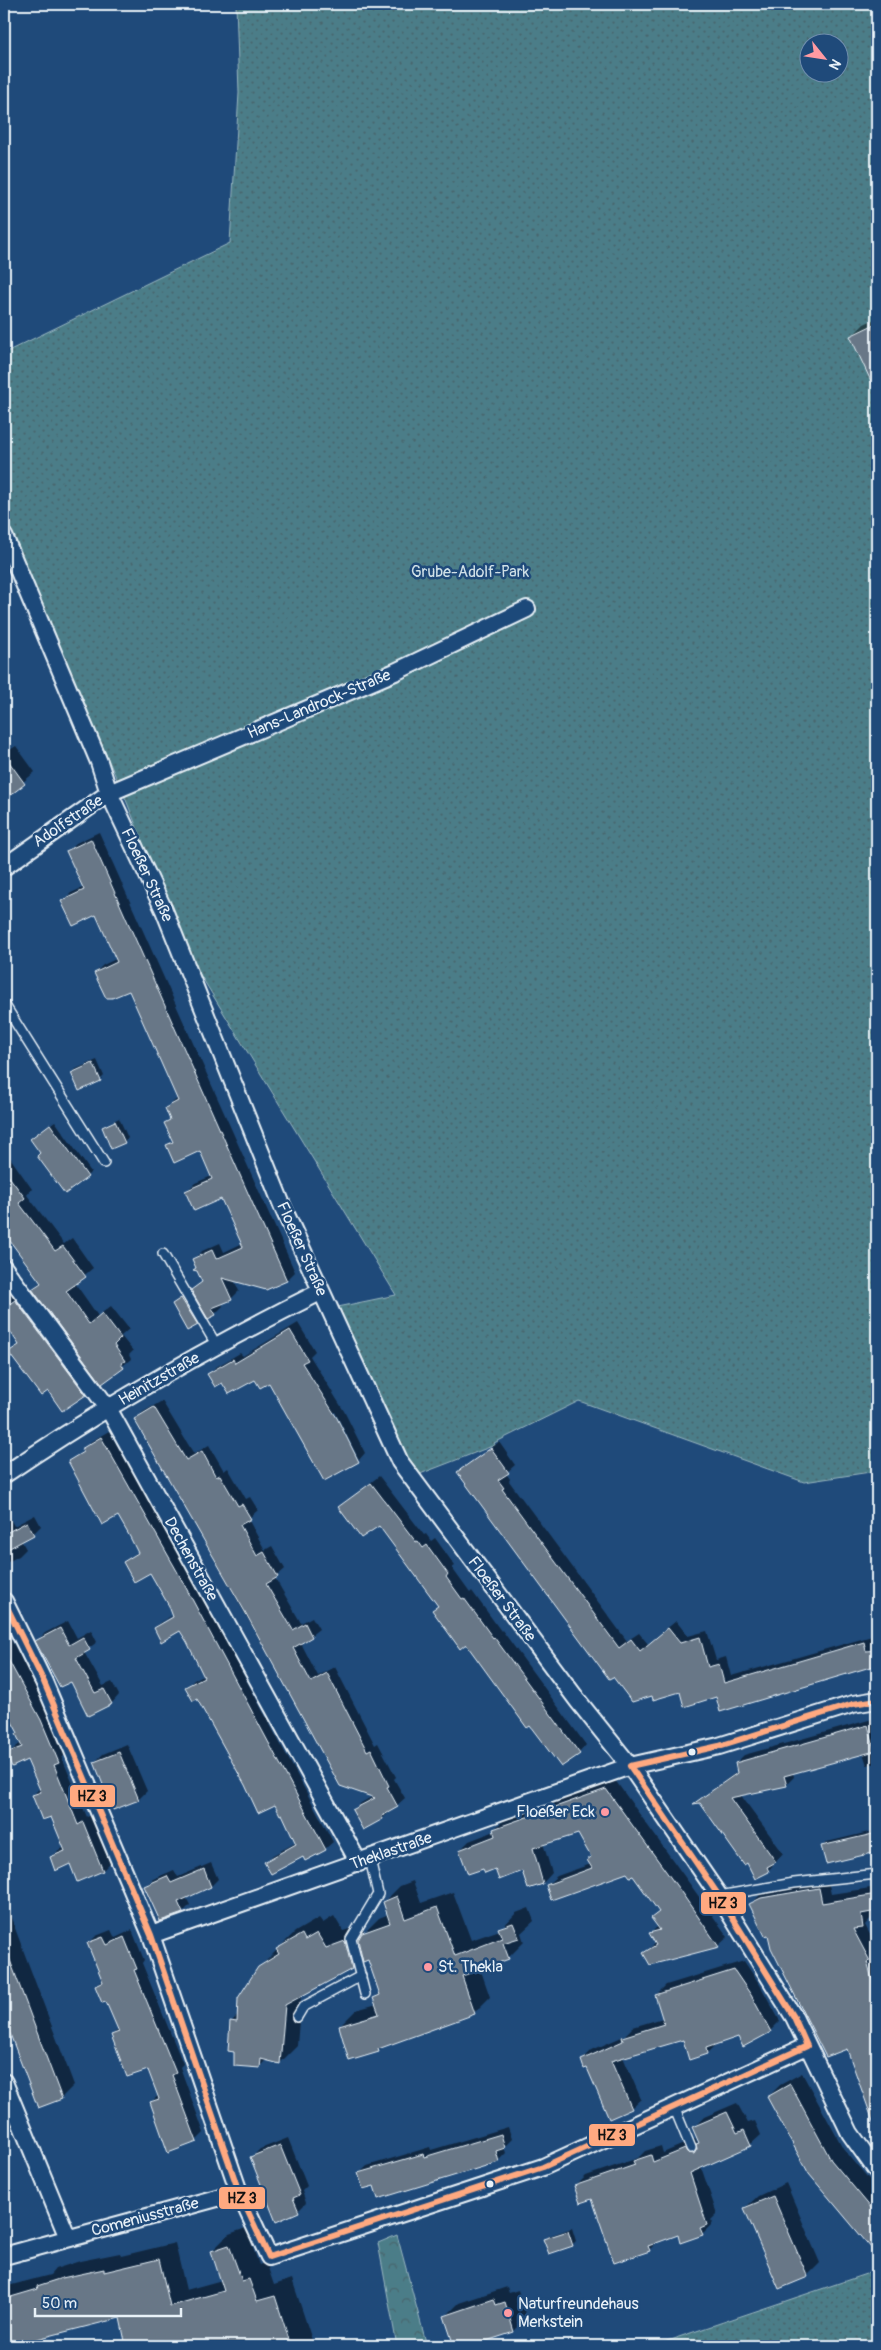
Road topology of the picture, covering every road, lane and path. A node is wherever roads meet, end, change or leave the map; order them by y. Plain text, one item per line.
1 (4, 536) edge
2 (527, 608) dead end
3 (109, 793) junction
4 (4, 866) edge
5 (4, 1004) edge
6 (104, 1163) dead end
7 (163, 1254) dead end
8 (4, 1268) edge
9 (320, 1292) junction
10 (217, 1346) junction
11 (108, 1408) junction
12 (4, 1475) edge
13 (4, 1601) edge
14 (877, 1700) edge
15 (630, 1766) junction
16 (364, 1861) junction
17 (877, 1874) edge
18 (719, 1896) junction
19 (151, 1935) junction
20 (361, 1976) junction
21 (365, 1994) dead end
22 (296, 2017) dead end
23 (806, 2046) junction
24 (4, 2082) edge
25 (674, 2106) junction
26 (691, 2148) dead end
27 (877, 2171) edge
28 (239, 2192) junction
29 (68, 2238) junction
30 (4, 2256) edge

1 - 3 street, Floeßer Straße
2 - 3 street, Hans-Landrock-Straße
3 - 4 street, Adolfstraße
3 - 9 street, Floeßer Straße
5 - 6 lane
7 - 10 lane
8 - 11 street, Dechenstraße
9 - 10 street, Heinitzstraße
9 - 15 street, Floeßer Straße
10 - 11 street, Heinitzstraße
11 - 12 street, Heinitzstraße
11 - 16 street, Dechenstraße
13 - 19 street
14 - 15 street, Theklastraße
15 - 16 street, Theklastraße
15 - 18 street, Floeßer Straße
16 - 19 street, Theklastraße
16 - 20 lane
17 - 18 lane
18 - 23 street, Floeßer Straße
19 - 28 street
20 - 21 lane
20 - 22 lane
23 - 25 street
23 - 27 street, Floeßer Straße
24 - 29 street
25 - 26 lane
25 - 28 street
28 - 29 street, Comeniusstraße
29 - 30 street, Comeniusstraße

